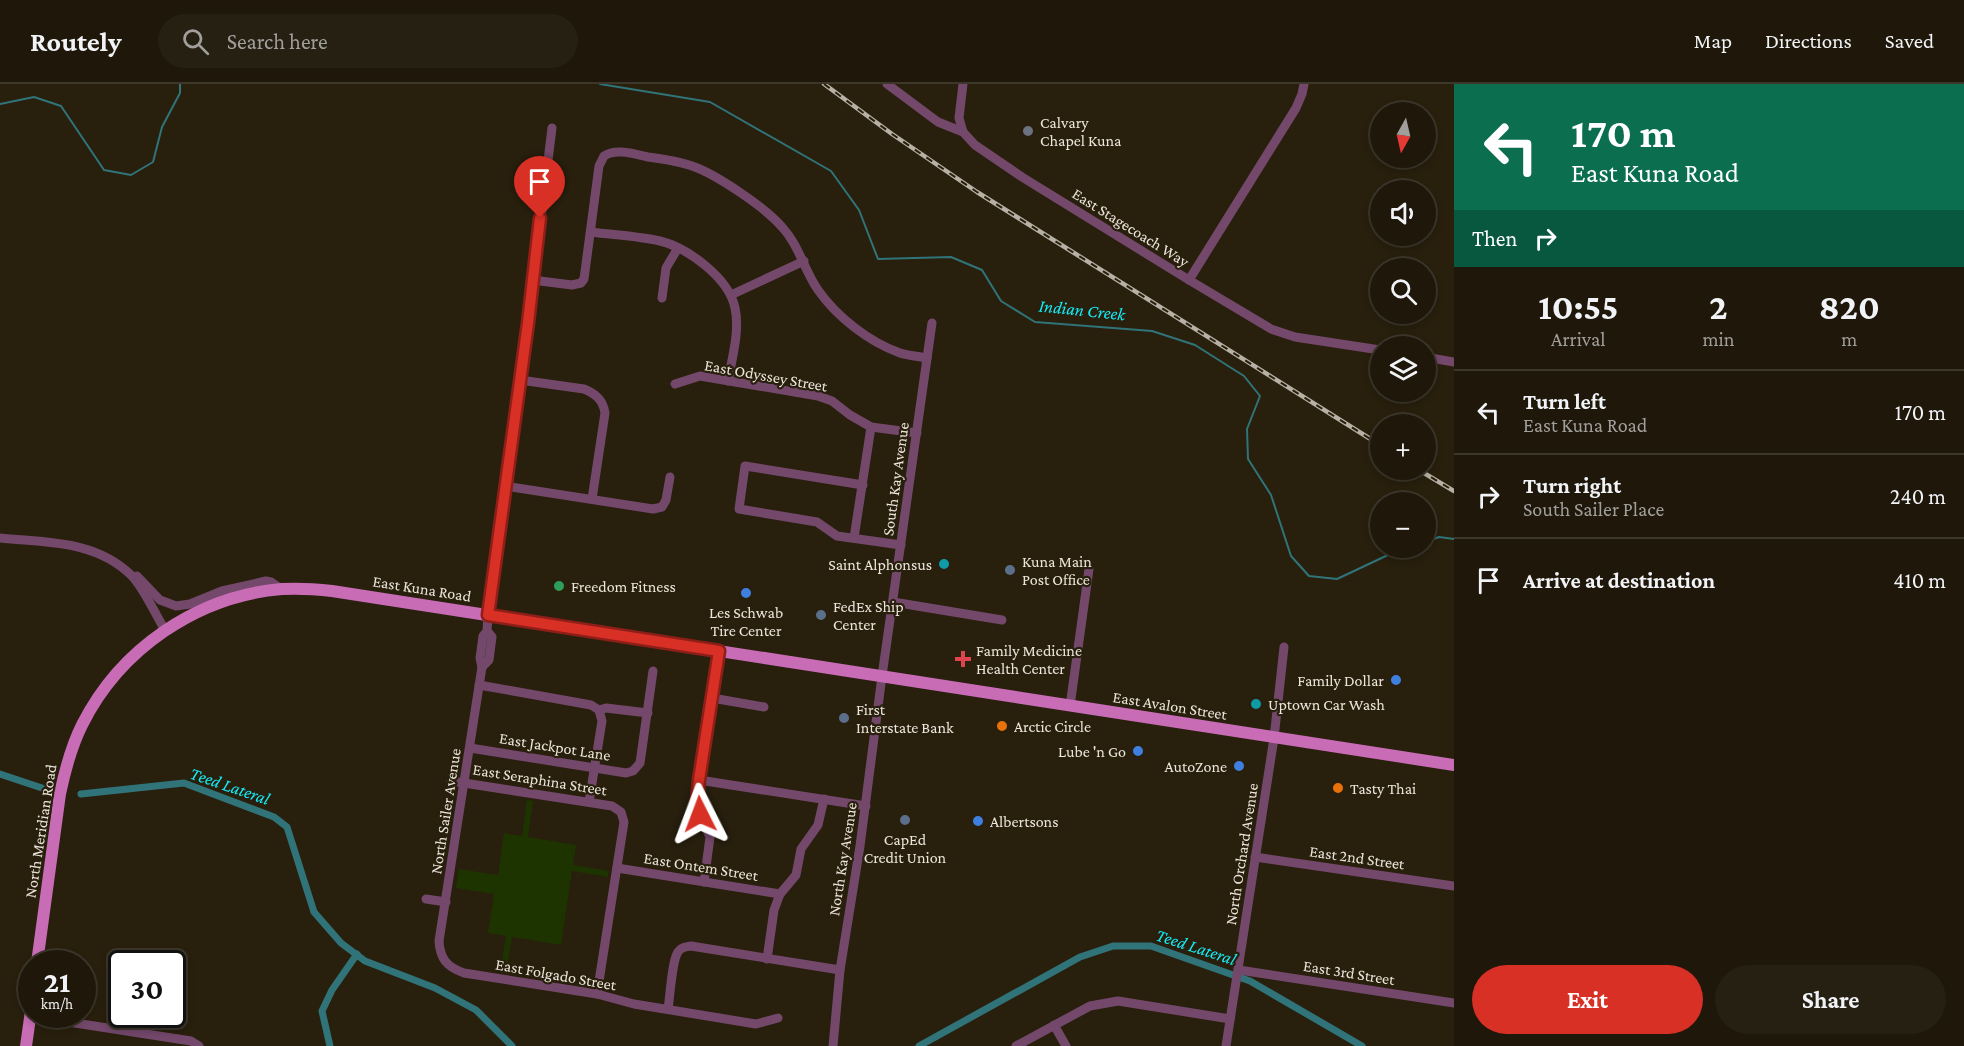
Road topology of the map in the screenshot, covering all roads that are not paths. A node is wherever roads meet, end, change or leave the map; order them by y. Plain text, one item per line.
1 (887, 84) edge
2 (963, 84) edge
3 (1304, 84) edge
4 (552, 128) dead end
5 (963, 132) junction
6 (591, 232) junction
7 (678, 248) junction
8 (804, 261) junction
9 (532, 280) junction
10 (1189, 280) junction
11 (731, 295) junction
12 (662, 298) dead end
13 (932, 323) dead end
14 (1370, 348) edge
15 (927, 358) junction
16 (1436, 359) edge
17 (1454, 362) edge
18 (520, 380) junction
19 (728, 381) junction
20 (675, 384) dead end
21 (871, 428) junction
22 (916, 434) junction
23 (670, 477) dead end
24 (862, 485) junction
25 (505, 486) junction
26 (592, 499) junction
27 (0, 538) edge
28 (854, 538) junction
29 (901, 545) junction
30 (1089, 569) dead end
31 (132, 576) junction
32 (281, 589) junction
33 (892, 602) junction
34 (488, 615) junction
35 (1002, 620) dead end
36 (165, 630) junction
37 (1284, 647) dead end
38 (719, 651) junction
39 (653, 671) dead end
40 (882, 676) junction
41 (479, 685) junction
42 (712, 698) junction
43 (1070, 706) junction
44 (764, 707) dead end
45 (599, 710) junction
46 (648, 713) junction
47 (1275, 738) junction
48 (470, 748) junction
49 (1454, 765) edge
50 (594, 768) junction
51 (699, 780) junction
52 (451, 781) dead end
53 (465, 783) junction
54 (824, 800) junction
55 (589, 802) junction
56 (866, 806) junction
57 (1255, 857) junction
58 (617, 868) junction
59 (704, 882) junction
60 (1454, 886) edge
61 (780, 894) junction
62 (426, 898) dead end
63 (446, 902) junction
64 (39, 950) edge
65 (767, 958) junction
66 (443, 959) joint
67 (840, 970) junction
68 (1238, 974) junction
69 (597, 994) junction
70 (1454, 1003) edge
71 (668, 1009) junction
72 (778, 1018) dead end
73 (1230, 1019) junction
74 (96, 1023) edge
75 (1054, 1025) junction
76 (28, 1028) edge
77 (26, 1046) edge
78 (199, 1046) edge
79 (833, 1046) edge
80 (1016, 1046) edge
81 (1066, 1046) edge
82 (1226, 1046) edge

1 - 5 street, East Stagecoach Way
2 - 5 street
3 - 10 street
4 - 9 street, North Sailer Avenue
5 - 10 street, East Stagecoach Way
6 - 7 street
6 - 8 street
6 - 9 street
7 - 11 street
7 - 12 street
8 - 11 street
8 - 15 street
9 - 18 street, North Sailer Avenue
10 - 14 street, East Stagecoach Way
11 - 19 street
13 - 15 street, South Kay Avenue
15 - 22 street, South Kay Avenue
16 - 17 street
18 - 25 street, North Sailer Avenue
18 - 26 street
19 - 20 street, East Odyssey Street
19 - 21 street, East Odyssey Street
21 - 22 street, East Odyssey Street
21 - 24 street
22 - 29 street, South Kay Avenue
23 - 26 street
24 - 28 street
24 - 28 street
25 - 26 street
25 - 34 street, North Sailer Avenue
27 - 31 street
28 - 29 street
29 - 33 street, South Kay Avenue
30 - 43 street
31 - 32 street
31 - 36 street
32 - 34 main road, East Kuna Road
32 - 36 main road, East Kuna Road
33 - 35 street
33 - 40 street, South Kay Avenue
34 - 38 main road, East Kuna Road
34 - 41 street, North Sailer Avenue
36 - 64 main road, North Meridian Road
37 - 47 street, North Orchard Avenue
38 - 40 main road, East Kuna Road
38 - 42 street
39 - 46 street
40 - 43 main road, East Avalon Street
40 - 56 street, North Kay Avenue
41 - 45 street
41 - 48 street, North Sailer Avenue
42 - 44 street
42 - 51 street
43 - 47 main road, East Avalon Street
45 - 46 street
45 - 50 street
46 - 50 street, East Jackpot Lane
47 - 49 main road, East Avalon Street
47 - 57 street, North Orchard Avenue
48 - 50 street, East Jackpot Lane
48 - 53 street, North Sailer Avenue
50 - 55 street
51 - 54 street
51 - 59 street
52 - 53 street, East Seraphina Street
53 - 55 street, East Seraphina Street
53 - 63 street, North Sailer Avenue
54 - 56 street
54 - 61 street
55 - 58 street, East Seraphina Street
56 - 67 street, North Kay Avenue
57 - 60 street, East 2nd Street
57 - 68 street, North Orchard Avenue
58 - 59 street, East Ontem Street
58 - 69 street
59 - 61 street, East Ontem Street
61 - 65 street
62 - 63 street
63 - 66 street, North Sailer Avenue
65 - 67 street
65 - 71 street
66 - 69 street, East Folgado Street
67 - 79 street, North Kay Avenue
68 - 70 street, East 3rd Street
68 - 73 street, North Orchard Avenue
69 - 71 street, East Folgado Street
71 - 72 street, East Folgado Street
73 - 75 street
73 - 82 street, North Orchard Avenue
74 - 78 street
75 - 80 street
75 - 81 street
76 - 77 main road

